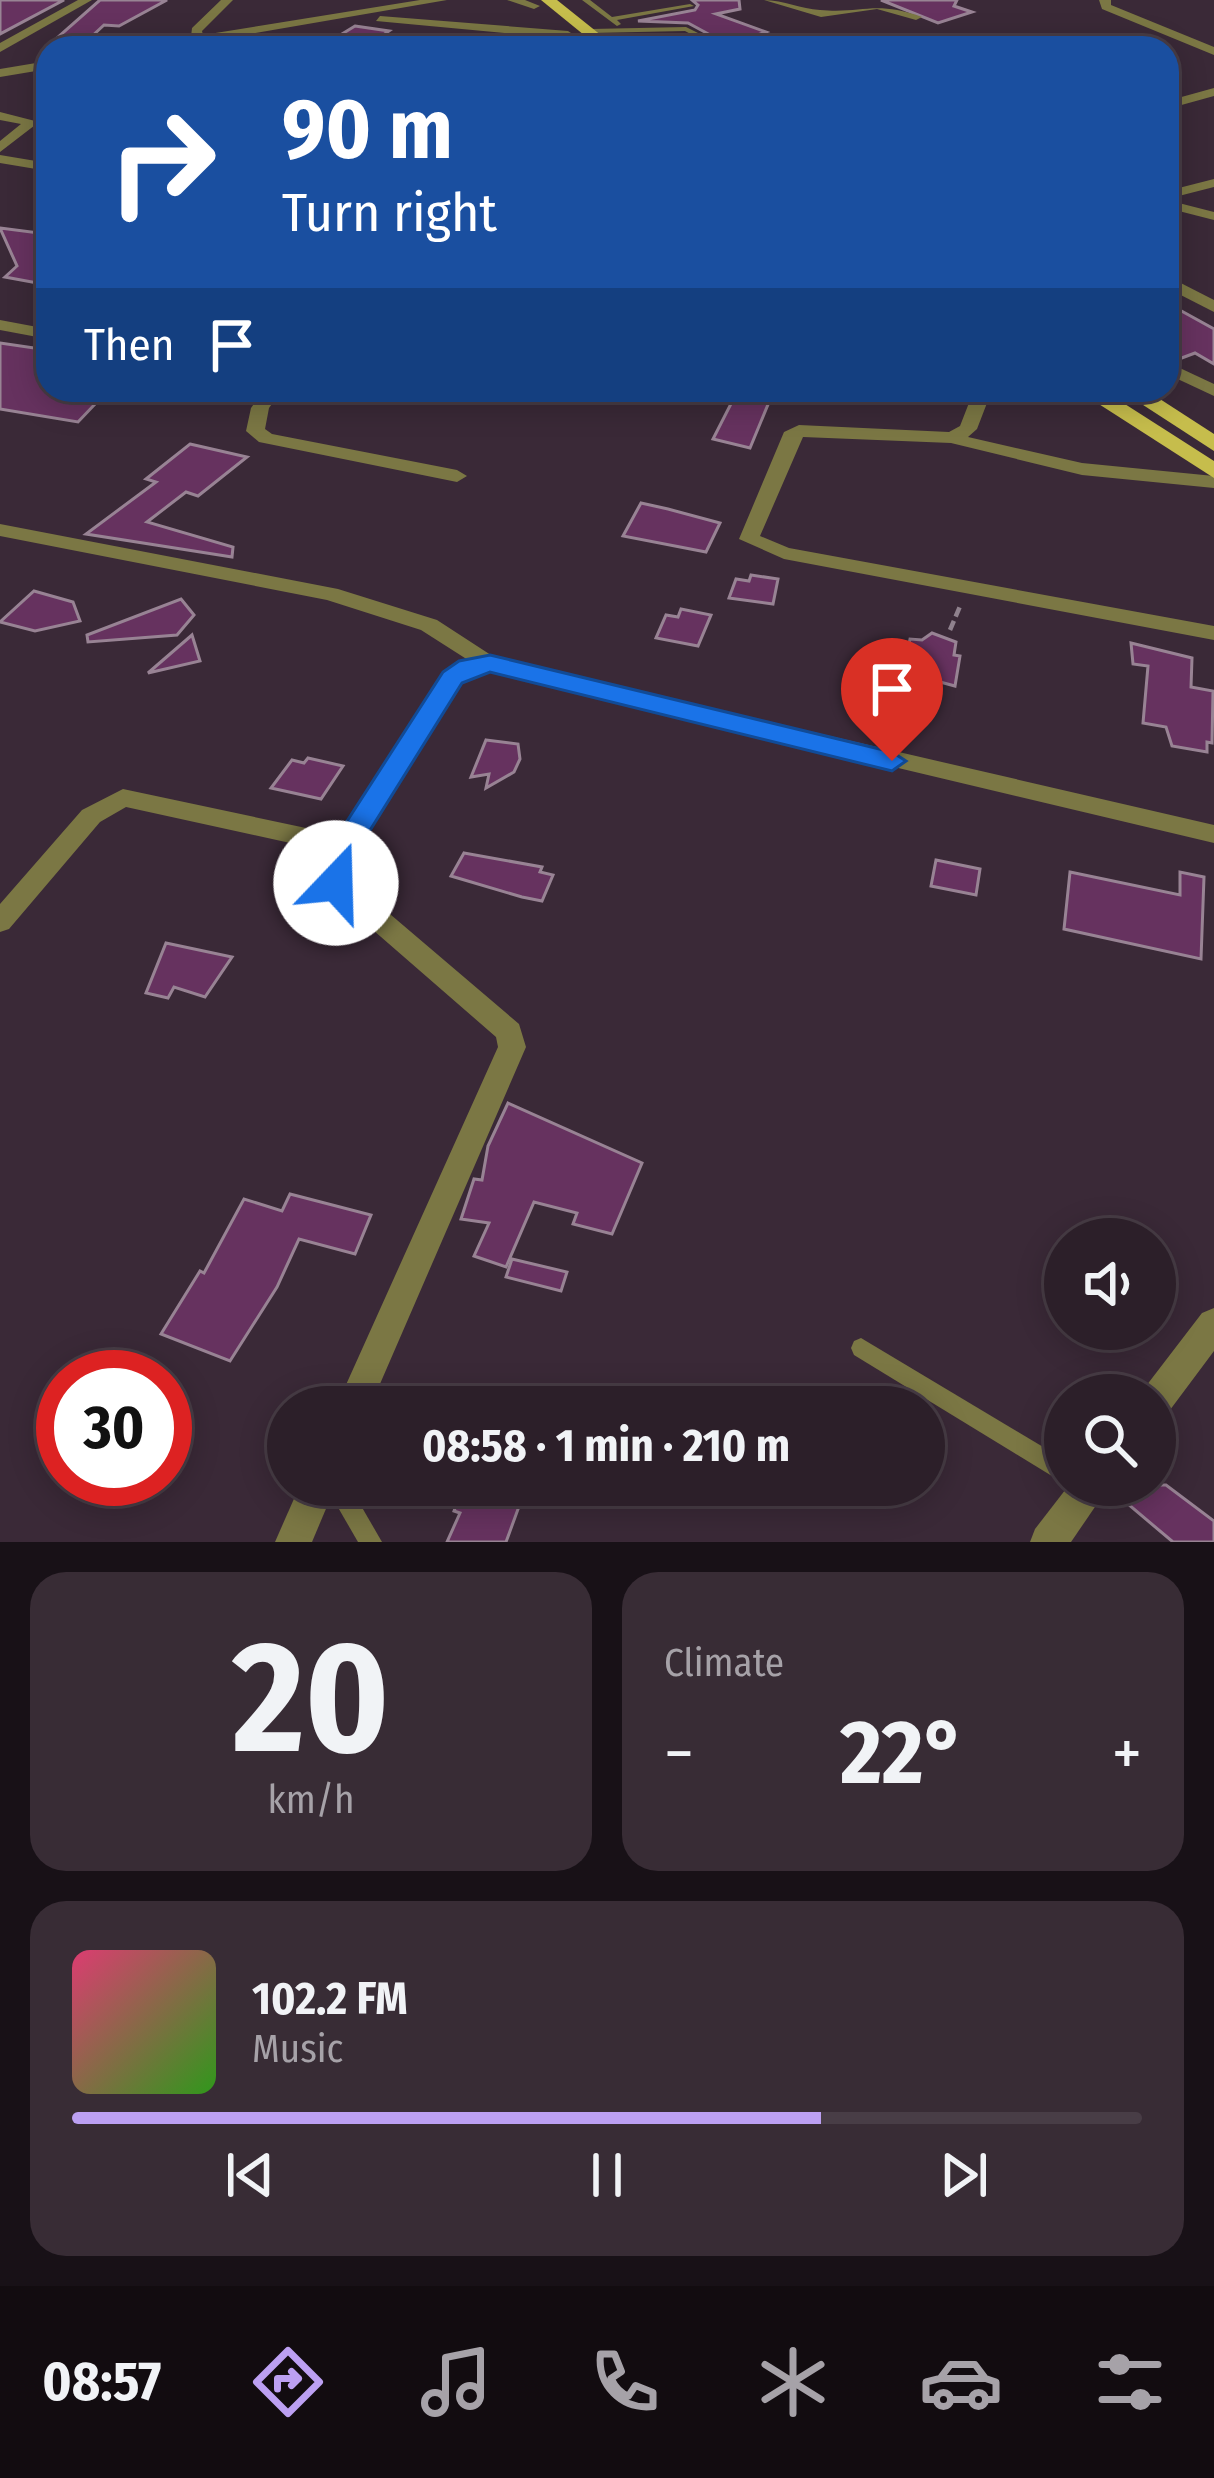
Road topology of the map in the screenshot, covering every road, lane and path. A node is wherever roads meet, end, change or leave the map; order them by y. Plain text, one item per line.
1 (86, 0) edge
2 (227, 0) edge
3 (441, 0) edge
4 (513, 0) edge
5 (586, 0) edge
6 (770, 0) edge
7 (1105, 0) edge
8 (536, 2) edge
9 (690, 6) dead end
10 (354, 14) junction
11 (916, 17) dead end
12 (612, 19) junction
13 (277, 27) junction
14 (622, 31) junction
15 (197, 36) edge
16 (217, 36) edge
17 (265, 36) edge
18 (563, 36) joint
19 (583, 36) edge
20 (603, 36) edge
21 (700, 36) edge
22 (1179, 36) edge
23 (1179, 36) edge
24 (0, 48) edge
25 (1214, 50) edge
26 (36, 66) edge
27 (0, 73) edge
28 (1214, 92) edge
29 (1179, 102) edge
30 (0, 116) edge
31 (0, 148) edge
32 (0, 159) edge
33 (36, 164) edge
34 (1214, 183) edge
35 (1179, 196) edge
36 (1179, 204) edge
37 (1214, 216) edge
38 (1179, 288) edge
39 (1214, 307) edge
40 (0, 325) edge
41 (36, 332) edge
42 (1179, 374) edge
43 (1214, 391) edge
44 (266, 402) edge
45 (978, 402) edge
46 (1107, 402) edge
47 (1149, 402) edge
48 (953, 438) junction
49 (1214, 444) edge
50 (1214, 471) edge
51 (457, 476) dead end
52 (1214, 482) edge
53 (0, 530) edge
54 (967, 588) junction
55 (950, 630) dead end
56 (1214, 633) edge
57 (490, 664) junction
58 (1214, 834) edge
59 (345, 846) junction
60 (0, 922) edge
61 (1214, 1324) edge
62 (861, 1348) dead end
63 (1176, 1374) edge
64 (362, 1386) edge
65 (1044, 1459) edge
66 (309, 1506) edge
67 (349, 1506) edge
68 (1069, 1506) edge
69 (293, 1542) edge
70 (371, 1542) edge
71 (1048, 1542) edge

1 - 24 street
2 - 15 street
3 - 10 street
4 - 8 street
5 - 12 lane
6 - 11 street
7 - 23 street
8 - 18 main road
8 - 19 main road
9 - 12 lane
10 - 13 street
10 - 18 street
12 - 14 lane
13 - 16 street
13 - 17 street
14 - 20 lane
14 - 21 lane
22 - 25 street
26 - 27 street
28 - 29 street
30 - 31 street
32 - 33 street
34 - 35 street
36 - 37 street
38 - 39 street
40 - 41 street
42 - 43 street
44 - 51 street
45 - 48 street
46 - 50 main road
47 - 49 main road
48 - 52 street
48 - 54 street
53 - 57 street
54 - 55 path
54 - 56 street
57 - 58 street
57 - 59 street
59 - 60 street
59 - 64 street
61 - 63 street
62 - 65 lane
66 - 69 street
67 - 70 lane
68 - 71 street

